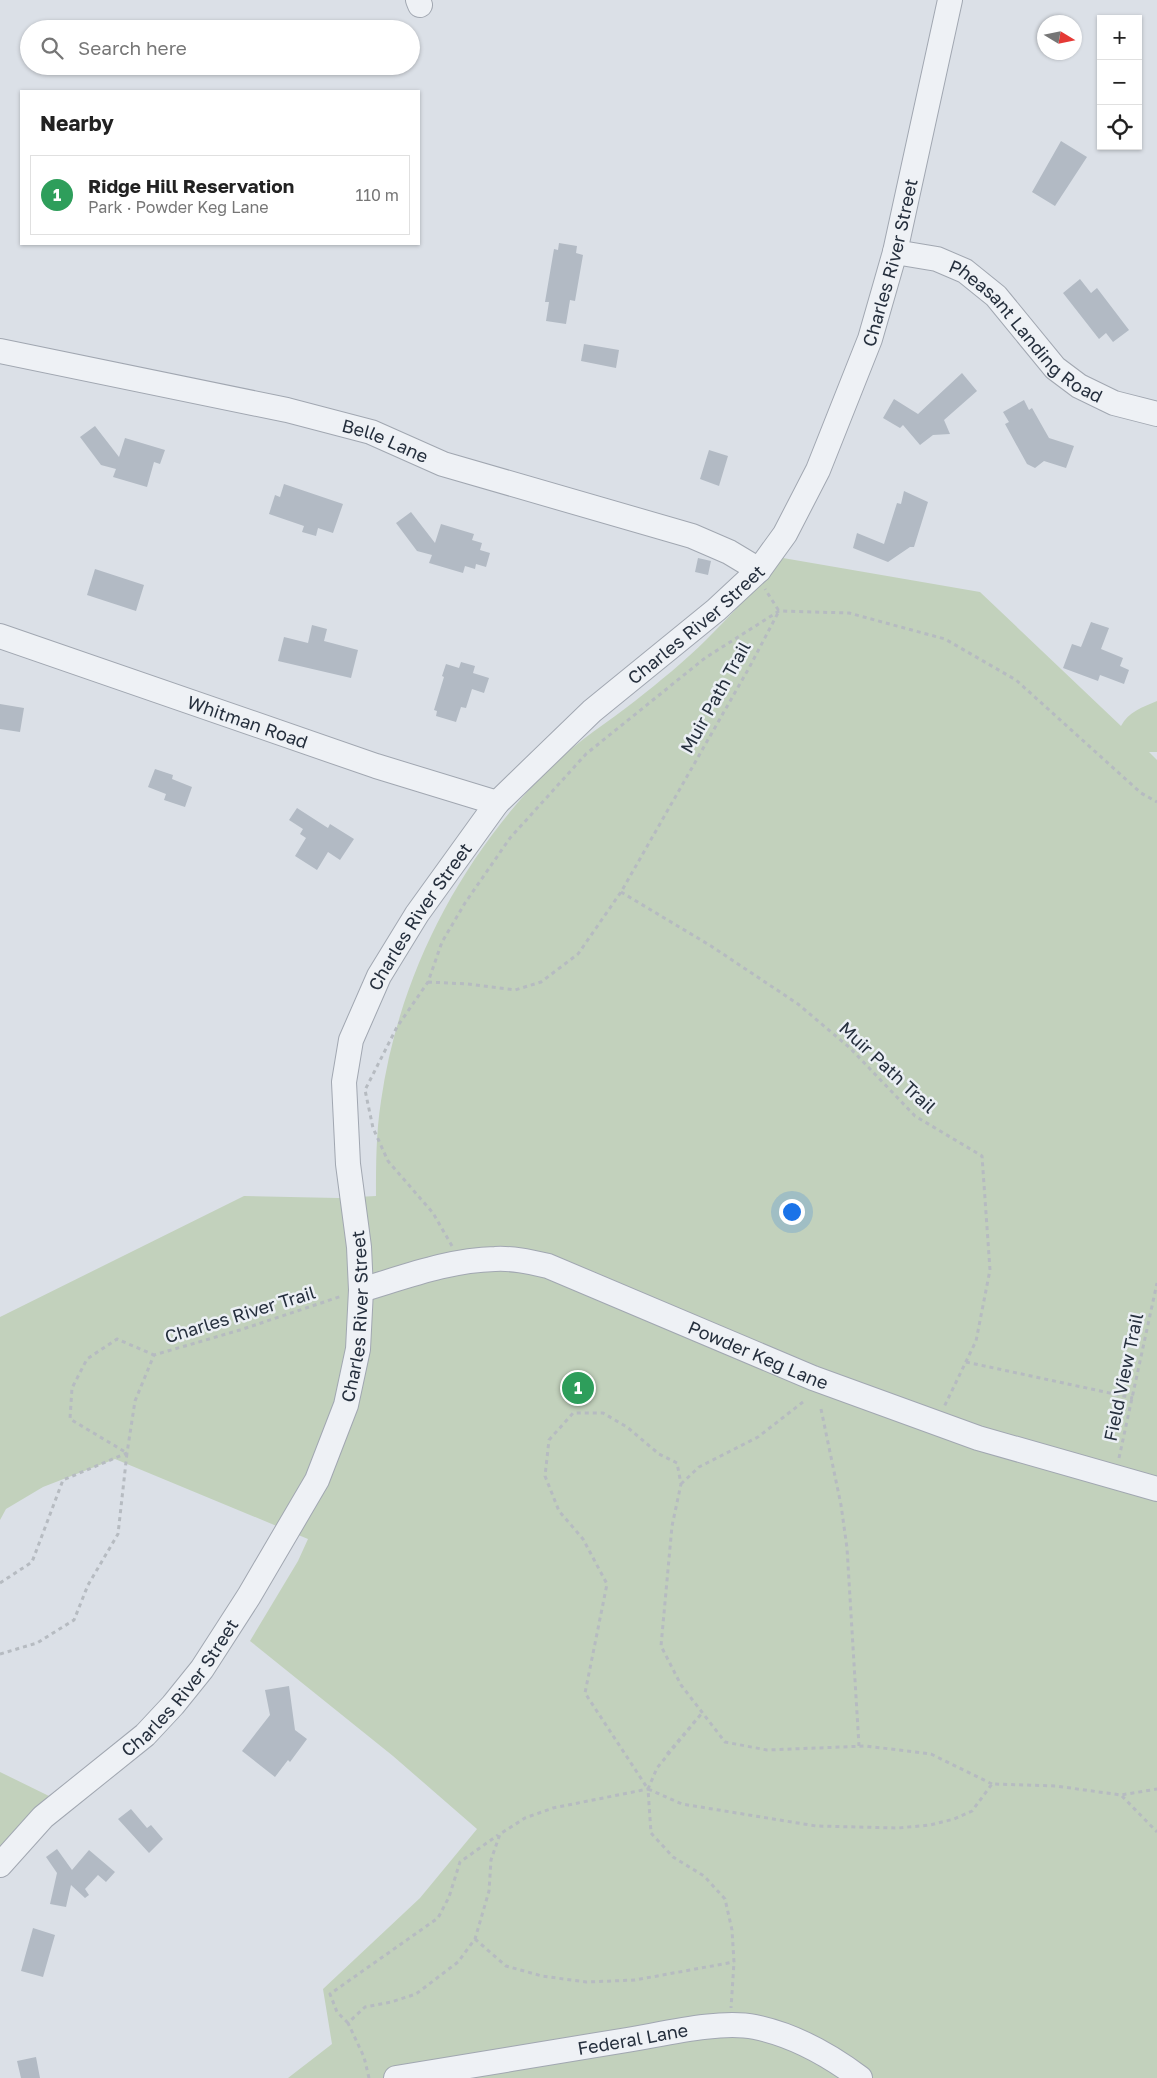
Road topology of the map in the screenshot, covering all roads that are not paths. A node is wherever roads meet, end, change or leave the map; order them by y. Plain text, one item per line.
1 (950, 0) edge
2 (894, 252) junction
3 (0, 352) edge
4 (1157, 414) edge
5 (759, 568) junction
6 (0, 636) edge
7 (497, 803) junction
8 (361, 1290) junction
9 (1157, 1489) edge
10 (0, 1865) edge
11 (396, 2078) edge
12 (860, 2078) edge

1 - 2 street, Charles River Street
2 - 4 street, Pheasant Landing Road
2 - 5 street, Charles River Street
3 - 5 street, Belle Lane
5 - 7 street, Charles River Street
6 - 7 street, Whitman Road
7 - 8 street, Charles River Street
8 - 9 street, Powder Keg Lane
8 - 10 street, Charles River Street
11 - 12 street, Federal Lane

